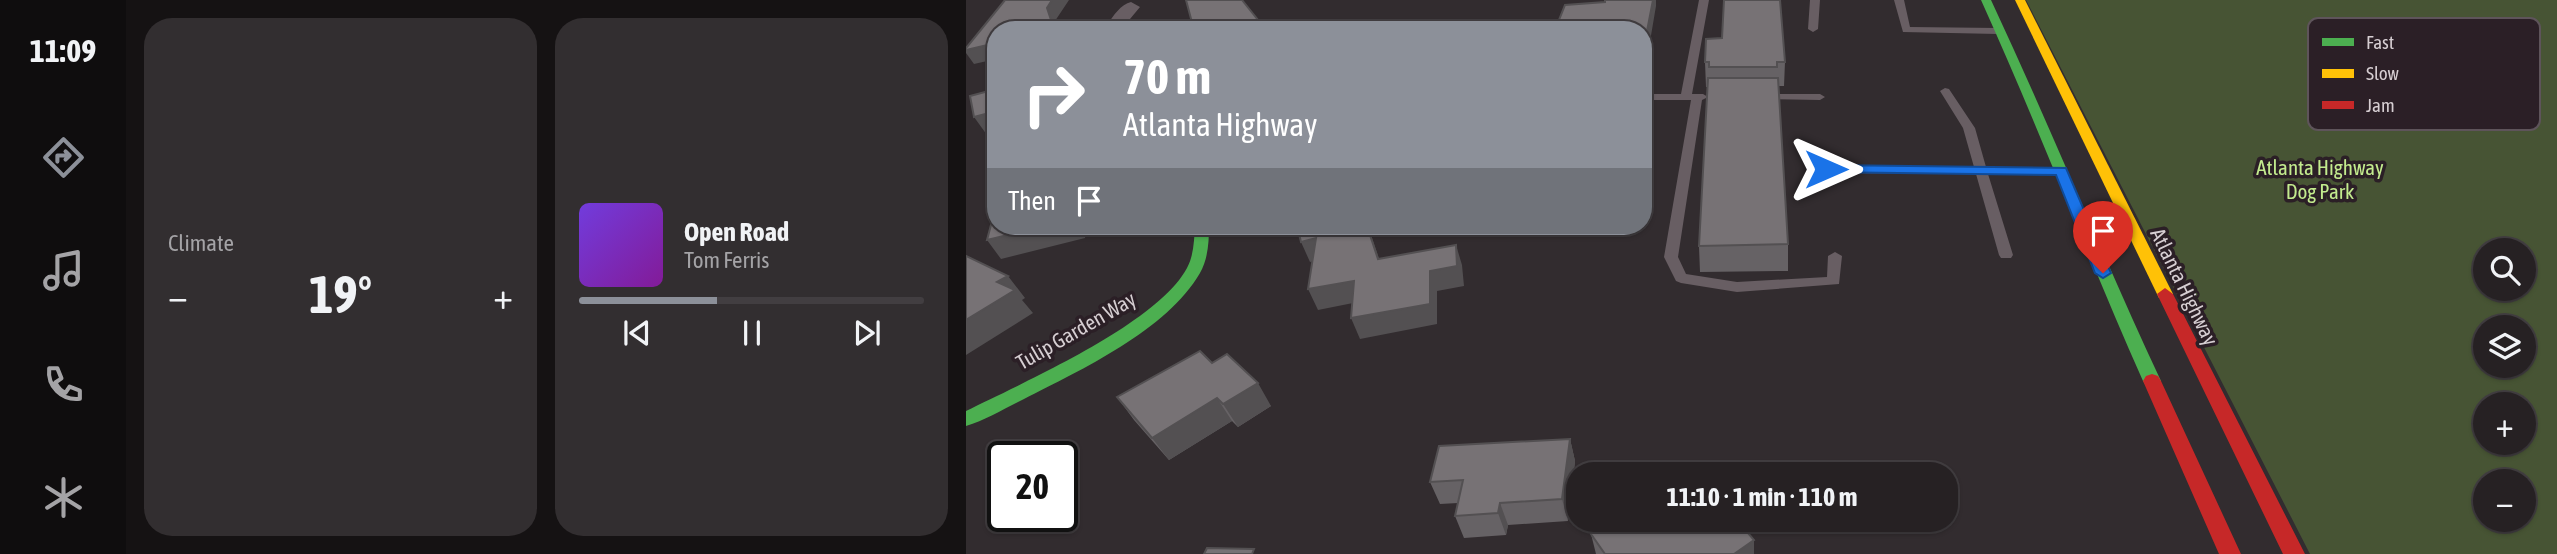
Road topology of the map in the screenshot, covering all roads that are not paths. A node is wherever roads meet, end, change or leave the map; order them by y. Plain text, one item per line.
1 (1704, 0) edge
2 (1815, 0) edge
3 (1899, 0) edge
4 (1986, 0) edge
5 (2020, 0) edge
6 (1131, 7) dead end
7 (1119, 21) edge
8 (1813, 29) dead end
9 (1926, 30) junction
10 (1998, 31) junction
11 (1931, 46) dead end
12 (1945, 91) dead end
13 (1652, 97) edge
14 (1698, 97) junction
15 (1751, 97) edge
16 (1820, 97) dead end
17 (1826, 169) dead end
18 (1983, 170) junction
19 (2062, 171) junction
20 (1200, 235) edge
21 (2006, 255) dead end
22 (1835, 256) dead end
23 (966, 419) edge
24 (2230, 554) edge
25 (2294, 554) edge

1 - 14 lane
2 - 8 lane
3 - 9 lane
4 - 10 main road
5 - 25 main road, Atlanta Highway
6 - 7 street
9 - 10 lane
9 - 11 lane
10 - 19 main road
12 - 18 lane
13 - 14 lane
14 - 22 lane
15 - 16 lane
17 - 18 lane
18 - 19 lane
18 - 21 lane
19 - 24 main road
20 - 23 main road, Tulip Garden Way

